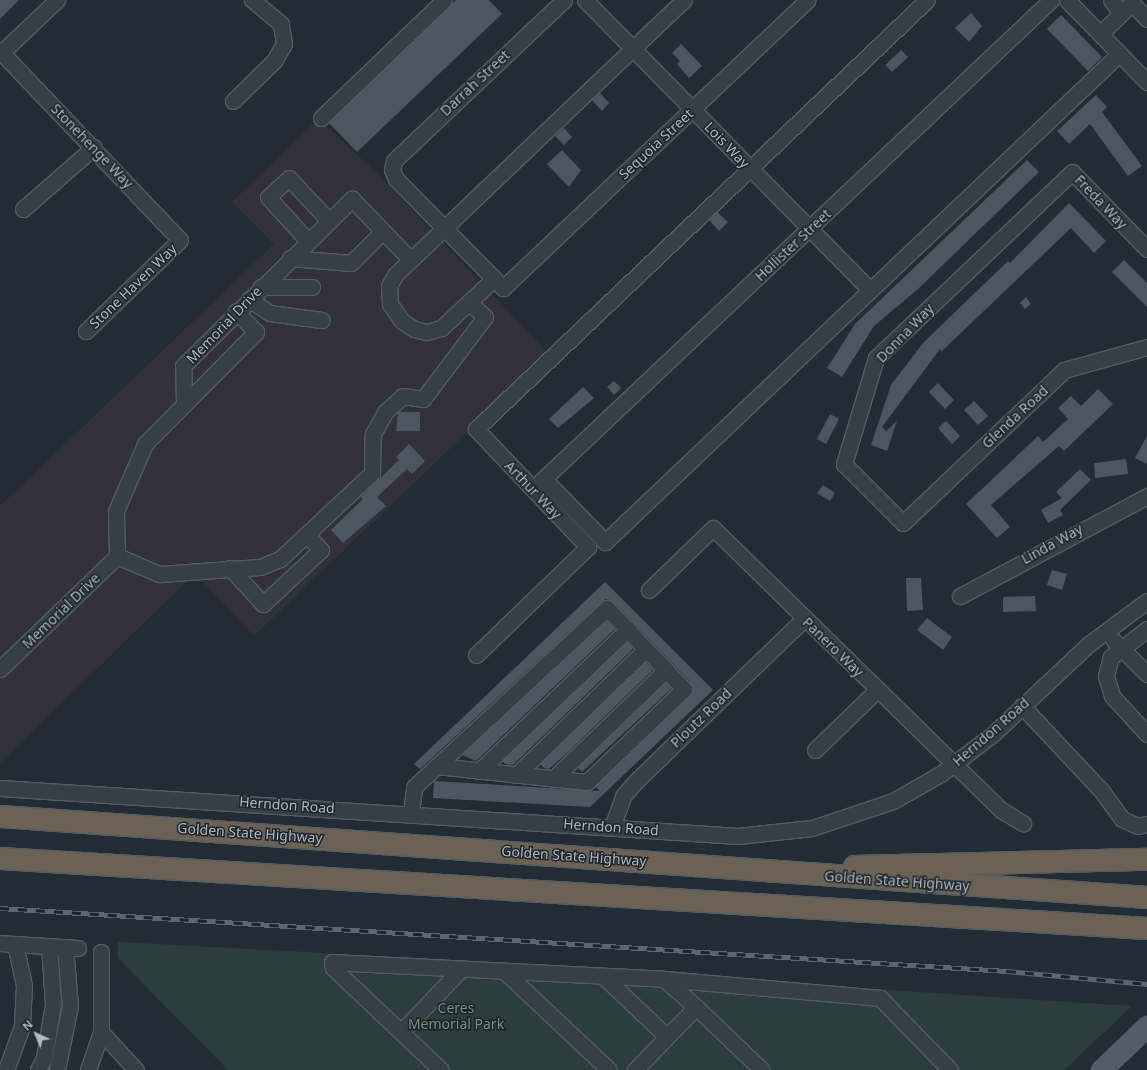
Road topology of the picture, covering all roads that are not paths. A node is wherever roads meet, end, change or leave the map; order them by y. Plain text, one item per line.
1 (57, 0) edge
2 (252, 0) edge
3 (444, 0) edge
4 (564, 0) edge
5 (585, 0) edge
6 (684, 0) edge
7 (808, 0) edge
8 (927, 0) edge
9 (1051, 0) edge
10 (1066, 0) edge
11 (1111, 0) edge
12 (1121, 13) junction
13 (1147, 19) edge
14 (1100, 34) junction
15 (632, 48) junction
16 (1, 53) edge
17 (1119, 54) junction
18 (1147, 82) edge
19 (233, 101) dead end
20 (692, 110) junction
21 (321, 118) dead end
22 (94, 146) junction
23 (750, 169) junction
24 (1072, 172) joint
25 (23, 209) dead end
26 (329, 221) junction
27 (443, 226) junction
28 (810, 230) junction
29 (383, 231) junction
30 (180, 240) joint
31 (308, 241) junction
32 (1147, 248) edge
33 (290, 258) junction
34 (410, 259) junction
35 (498, 284) junction
36 (261, 287) junction
37 (312, 287) dead end
38 (868, 289) junction
39 (249, 299) junction
40 (469, 302) junction
41 (236, 312) junction
42 (322, 320) dead end
43 (86, 331) dead end
44 (1147, 347) edge
45 (184, 405) junction
46 (544, 479) junction
47 (533, 490) junction
48 (1147, 496) edge
49 (903, 523) joint
50 (307, 535) junction
51 (117, 556) junction
52 (230, 568) junction
53 (649, 590) dead end
54 (960, 596) dead end
55 (1147, 601) edge
56 (804, 619) junction
57 (1147, 629) edge
58 (628, 630) junction
59 (1105, 632) junction
60 (1120, 648) junction
61 (646, 649) junction
62 (476, 655) dead end
63 (0, 669) edge
64 (666, 670) junction
65 (1147, 674) edge
66 (877, 690) junction
67 (1022, 706) junction
68 (1147, 734) edge
69 (816, 750) dead end
70 (955, 764) junction
71 (437, 766) junction
72 (479, 771) junction
73 (516, 775) junction
74 (554, 779) junction
75 (0, 788) edge
76 (410, 813) junction
77 (0, 816) edge
78 (1023, 823) dead end
79 (1147, 824) edge
80 (612, 827) junction
81 (0, 858) edge
82 (1147, 859) edge
83 (738, 869) junction
84 (1147, 897) edge
85 (1147, 928) edge
86 (7, 944) edge
87 (49, 946) junction
88 (102, 952) dead end
89 (461, 969) junction
90 (504, 971) junction
91 (602, 976) junction
92 (664, 979) junction
93 (696, 1007) junction
94 (1147, 1026) edge
95 (101, 1032) junction
96 (401, 1032) junction
97 (667, 1037) junction
98 (6, 1070) edge
99 (38, 1070) edge
100 (57, 1070) edge
101 (88, 1070) edge
102 (136, 1070) edge
103 (441, 1070) edge
104 (609, 1070) edge
105 (635, 1070) edge
106 (762, 1070) edge
107 (950, 1070) edge
108 (1101, 1070) edge

1 - 16 street
2 - 19 street
3 - 21 street
4 - 27 street, Darrah Street
5 - 15 street, Lois Way
6 - 15 street
7 - 20 street, Sequoia Street
8 - 23 street
9 - 28 street, Hollister Street
10 - 14 street
11 - 12 street
12 - 13 street
12 - 14 street
14 - 17 street
15 - 20 street, Lois Way
15 - 27 street
16 - 22 street, Stonehenge Way
17 - 18 street
17 - 38 street
20 - 23 street, Lois Way
20 - 35 street, Sequoia Street
22 - 25 street
22 - 30 street, Stonehenge Way
23 - 28 street, Lois Way
23 - 47 street, Arthur Way
24 - 32 street, Freda Way
24 - 49 street, Donna Way
26 - 29 street, Memorial Drive
26 - 31 street, Memorial Drive
26 - 31 street
27 - 34 street
27 - 35 street
28 - 38 street, Lois Way
28 - 46 street, Hollister Street
29 - 33 street
29 - 34 street, Memorial Drive
30 - 43 street, Stone Haven Way
31 - 33 street, Memorial Drive
33 - 36 street, Memorial Drive
34 - 40 street
35 - 40 street, Sequoia Street
36 - 37 street
36 - 39 street, Memorial Drive
38 - 46 street
39 - 41 street, Memorial Drive
39 - 42 street
40 - 50 street
41 - 45 street, Memorial Drive
41 - 45 street
44 - 49 street, Glenda Road
45 - 51 street
46 - 47 street, Hollister Street
47 - 62 street, Arthur Way
48 - 54 street, Linda Way
50 - 52 street
50 - 52 street
51 - 52 street
51 - 63 street, Memorial Drive
53 - 56 street, Panero Way
55 - 59 street, Herndon Road
56 - 66 street, Panero Way
56 - 80 street, Ploutz Road
57 - 60 street
58 - 61 street
58 - 71 street
58 - 72 street
59 - 60 street
59 - 67 street, Herndon Road
60 - 65 street
60 - 68 street
61 - 64 street
61 - 73 street
64 - 74 street
64 - 74 street
66 - 69 street
66 - 70 street, Panero Way
67 - 70 street, Herndon Road
67 - 79 street
70 - 78 street, Panero Way
70 - 80 street, Herndon Road
71 - 72 street
71 - 76 street
72 - 73 street
73 - 74 street
75 - 76 street, Herndon Road
76 - 80 street, Herndon Road
77 - 83 highway, Golden State Highway
81 - 85 highway
82 - 83 highway
83 - 84 highway, Golden State Highway
86 - 87 street
86 - 98 street
87 - 99 street
87 - 100 street
88 - 95 street
89 - 90 street
89 - 96 street
89 - 96 street
90 - 91 street
90 - 104 street
91 - 92 street
91 - 97 street
92 - 93 street
92 - 107 street
93 - 97 street
93 - 106 street
94 - 108 main road
95 - 101 street
95 - 102 street
96 - 103 street
97 - 105 street

